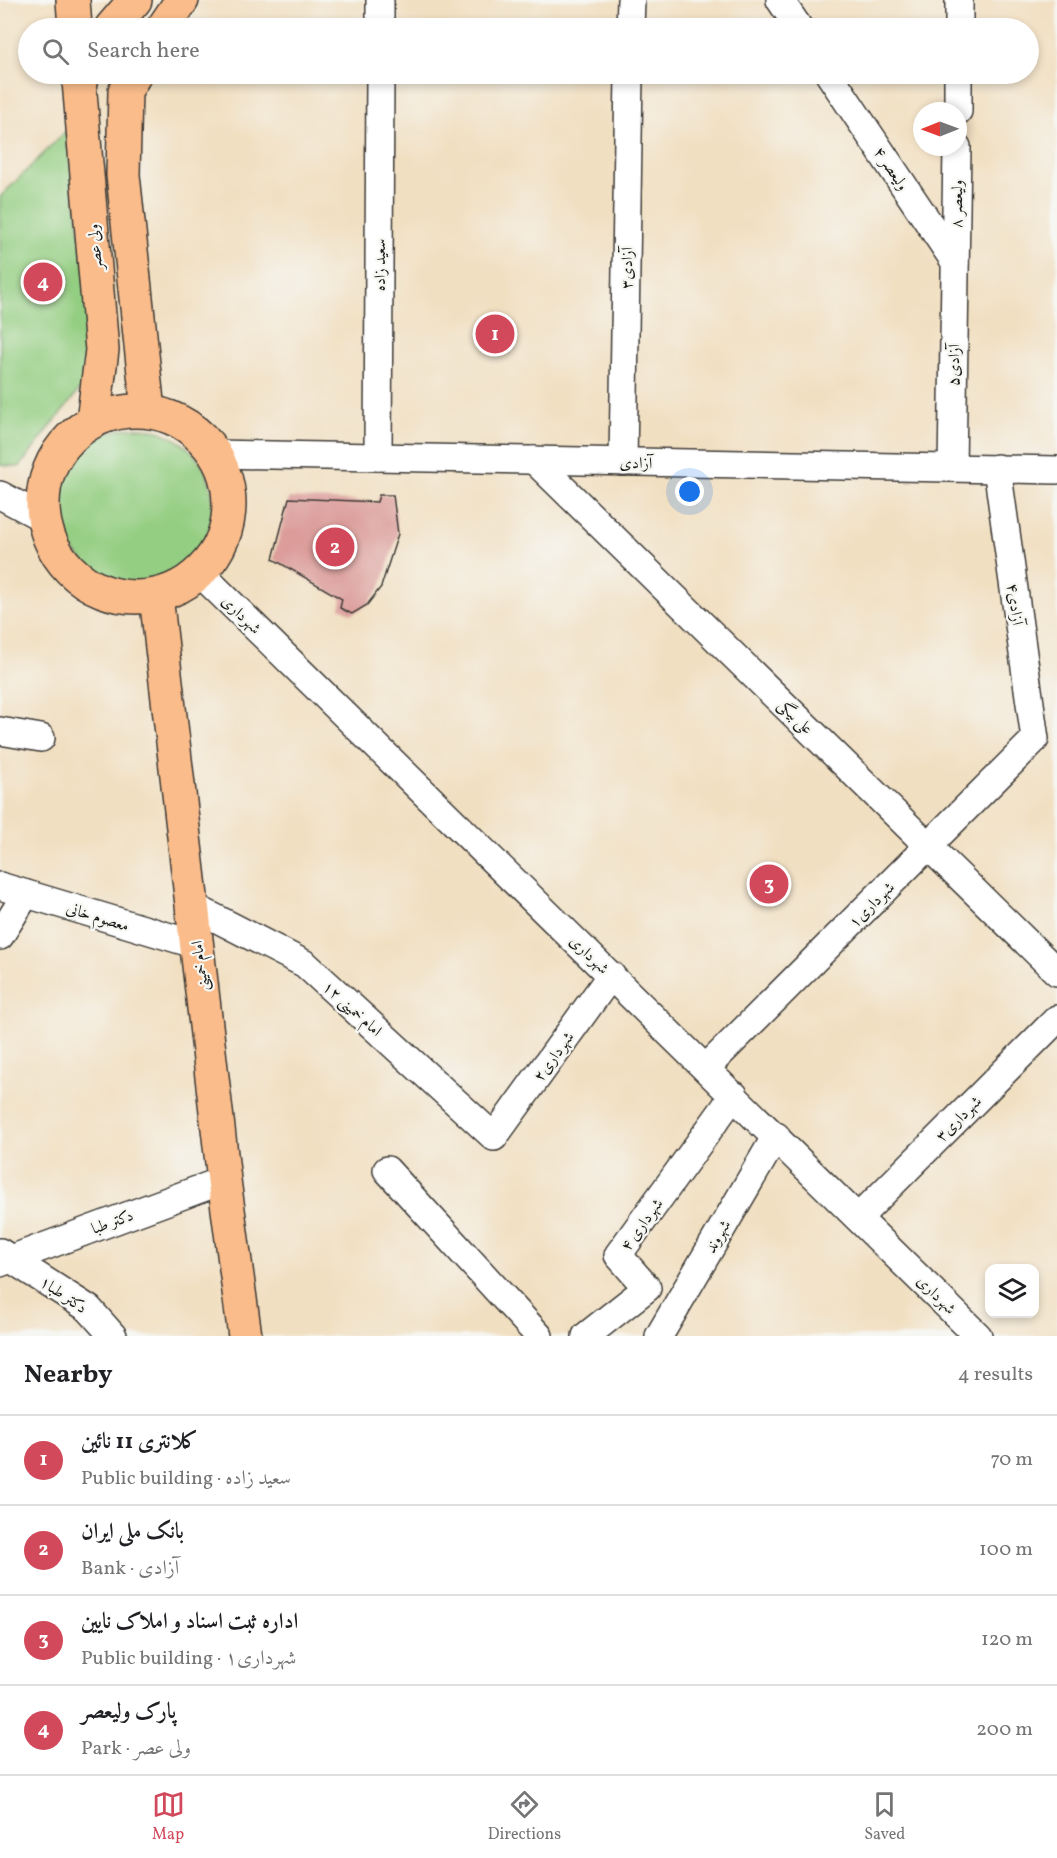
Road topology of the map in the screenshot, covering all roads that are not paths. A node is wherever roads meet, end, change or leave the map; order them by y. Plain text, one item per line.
1 (73, 0) edge
2 (135, 0) edge
3 (182, 0) edge
4 (380, 0) edge
5 (631, 0) edge
6 (780, 0) edge
7 (959, 0) edge
8 (74, 18) edge
9 (120, 18) edge
10 (170, 18) edge
11 (380, 18) edge
12 (630, 18) edge
13 (792, 18) edge
14 (959, 18) edge
15 (81, 84) edge
16 (129, 84) edge
17 (380, 84) edge
18 (629, 84) edge
19 (836, 84) edge
20 (958, 84) edge
21 (958, 102) edge
22 (957, 156) edge
23 (955, 262) junction
24 (148, 411) junction
25 (93, 421) junction
26 (215, 454) junction
27 (378, 457) junction
28 (534, 460) junction
29 (623, 462) junction
30 (952, 468) junction
31 (997, 468) junction
32 (1057, 470) edge
33 (0, 495) edge
34 (43, 518) junction
35 (200, 573) junction
36 (156, 596) junction
37 (0, 730) edge
38 (41, 738) dead end
39 (1035, 739) joint
40 (928, 846) junction
41 (0, 886) edge
42 (26, 894) junction
43 (192, 906) junction
44 (0, 936) edge
45 (197, 945) junction
46 (1057, 972) edge
47 (611, 975) junction
48 (1057, 1019) edge
49 (706, 1068) junction
50 (734, 1095) junction
51 (776, 1136) junction
52 (495, 1137) joint
53 (387, 1170) dead end
54 (224, 1180) junction
55 (859, 1217) junction
56 (3, 1258) edge
57 (113, 1336) edge
58 (245, 1336) edge
59 (539, 1336) edge
60 (586, 1336) edge
61 (658, 1336) edge
62 (978, 1336) edge

1 - 8 main road
2 - 9 main road
3 - 10 main road
4 - 11 street
5 - 12 street
6 - 13 street
7 - 14 street
15 - 25 main road, ولی عصر
16 - 24 main road
17 - 27 street, سعید زاده
18 - 29 street, آزادی۳
19 - 23 street, ولیعصر ۴
20 - 21 street
22 - 23 street, ولیعصر ۸
23 - 30 street, آزادی۵
24 - 25 main road
24 - 26 main road
25 - 34 main road
26 - 27 street, آزادی
26 - 35 main road
27 - 28 street, آزادی
28 - 29 street, آزادی
28 - 40 street, علی بیگی
29 - 30 street, آزادی
30 - 31 street, آزادی
31 - 32 street, آزادی
31 - 39 street, آزادی۴
33 - 34 street
34 - 36 main road
35 - 36 main road
35 - 47 street, شهرداری
36 - 43 main road, امام خمینی
37 - 38 street
39 - 40 street, شهرداری۱
40 - 46 street, علی بیگی
40 - 49 street, شهرداری۱
41 - 42 street, معصوم خانی
42 - 44 street
42 - 45 street, معصوم خانی
43 - 45 main road, امام خمینی
43 - 52 street, امام خمینی ۱۲
45 - 54 main road, امام خمینی
47 - 49 street, شهرداری
47 - 52 street, شهرداری۲
48 - 55 street, شهرداری۳
49 - 50 street, شهرداری
50 - 51 street, شهرداری
50 - 60 street, شهرداری ۴
51 - 55 street, شهرداری
51 - 61 street, شهروند
53 - 59 street
54 - 56 street, دکتر طبا
54 - 58 main road, امام خمینی
55 - 62 street, شهرداری
56 - 57 street, دکتر طبا۱

